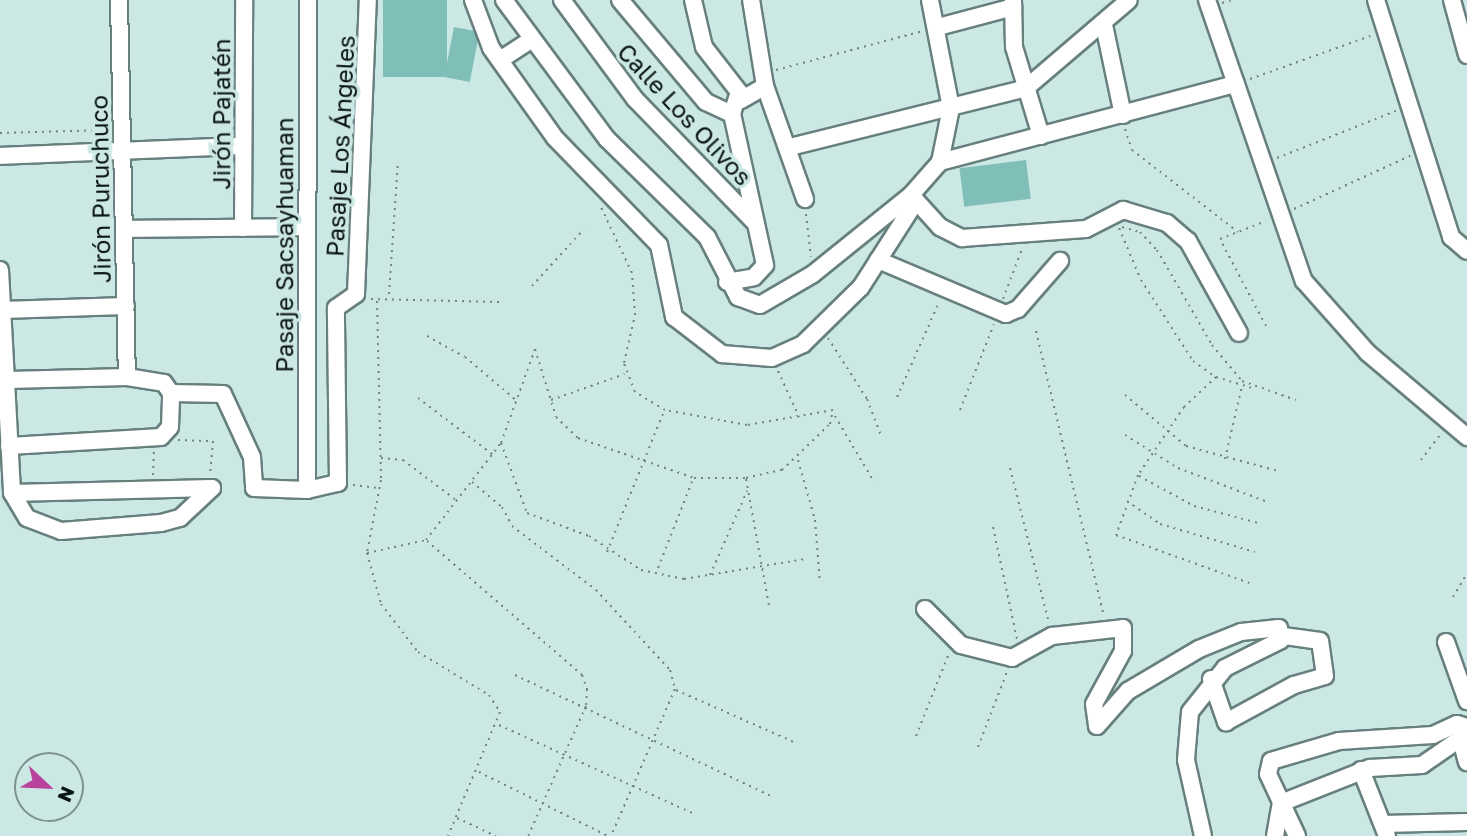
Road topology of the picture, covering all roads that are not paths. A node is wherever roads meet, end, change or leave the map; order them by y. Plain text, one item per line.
1 (119, 0) edge
2 (244, 0) edge
3 (308, 0) edge
4 (368, 0) edge
5 (473, 0) edge
6 (504, 0) edge
7 (562, 0) edge
8 (620, 0) edge
9 (693, 0) edge
10 (751, 0) edge
11 (930, 0) edge
12 (1129, 0) edge
13 (1207, 0) edge
14 (1376, 0) edge
15 (1452, 0) edge
16 (1013, 4) edge
17 (1104, 25) junction
18 (938, 27) junction
19 (533, 39) junction
20 (1467, 55) edge
21 (500, 60) junction
22 (763, 80) junction
23 (1236, 84) junction
24 (1026, 88) junction
25 (737, 107) junction
26 (951, 108) junction
27 (1122, 115) junction
28 (1041, 136) junction
29 (243, 146) junction
30 (790, 148) junction
31 (122, 151) junction
32 (0, 156) edge
33 (940, 162) junction
34 (914, 198) junction
35 (805, 199) road end
36 (754, 222) junction
37 (306, 227) junction
38 (243, 228) junction
39 (124, 229) junction
40 (1467, 251) edge
41 (878, 260) junction
42 (1060, 261) dead end
43 (0, 270) edge
44 (727, 282) junction
45 (125, 306) junction
46 (2, 310) junction
47 (1239, 333) dead end
48 (127, 377) junction
49 (8, 380) junction
50 (172, 393) junction
51 (1467, 437) edge
52 (9, 446) junction
53 (307, 490) junction
54 (12, 493) junction
55 (925, 609) dead end
56 (1285, 636) junction
57 (1446, 642) dead end
58 (1211, 679) junction
59 (1467, 701) edge
60 (1465, 733) edge
61 (1467, 762) edge
62 (1361, 771) junction
63 (1281, 803) junction
64 (1467, 822) edge
65 (1385, 830) edge
66 (1203, 836) edge
67 (1275, 836) edge
68 (1297, 836) edge

1 - 31 street, Jirón Puruchuco
2 - 29 street, Jirón Pajatén
3 - 37 street, Pasaje Sacsayhuaman
4 - 53 street, Pasaje Los Ángeles
5 - 21 street
6 - 19 street
7 - 36 street, Calle Los Olivos
8 - 25 street
9 - 25 street
10 - 22 street
11 - 18 street
12 - 17 street
13 - 23 street
14 - 40 street
15 - 20 street
16 - 18 street
16 - 24 street
17 - 24 street
17 - 27 street
18 - 26 street
19 - 21 street
19 - 44 street
21 - 41 street
22 - 25 street
22 - 30 street
23 - 27 street
23 - 51 street
24 - 26 street
24 - 28 street
25 - 36 street
26 - 30 street
26 - 33 street
27 - 28 street
28 - 33 street
29 - 31 street
29 - 38 street, Jirón Pajatén
30 - 35 street
31 - 32 street
31 - 39 street, Jirón Puruchuco
33 - 34 street
34 - 41 street
34 - 44 street
34 - 47 street
36 - 44 street
37 - 38 street
37 - 53 street, Pasaje Sacsayhuaman
38 - 39 street
39 - 45 street, Jirón Puruchuco
41 - 42 street
43 - 46 street
45 - 46 street
45 - 48 street, Jirón Puruchuco
46 - 49 street
48 - 49 street
48 - 50 street
49 - 52 street
50 - 52 street
50 - 53 street
52 - 54 street
54 - 54 street
55 - 56 street
56 - 58 street
56 - 58 street
57 - 59 street
58 - 66 street
60 - 61 street
60 - 62 street
60 - 63 street
62 - 63 street
62 - 65 street
63 - 67 street
63 - 68 street
64 - 65 street

